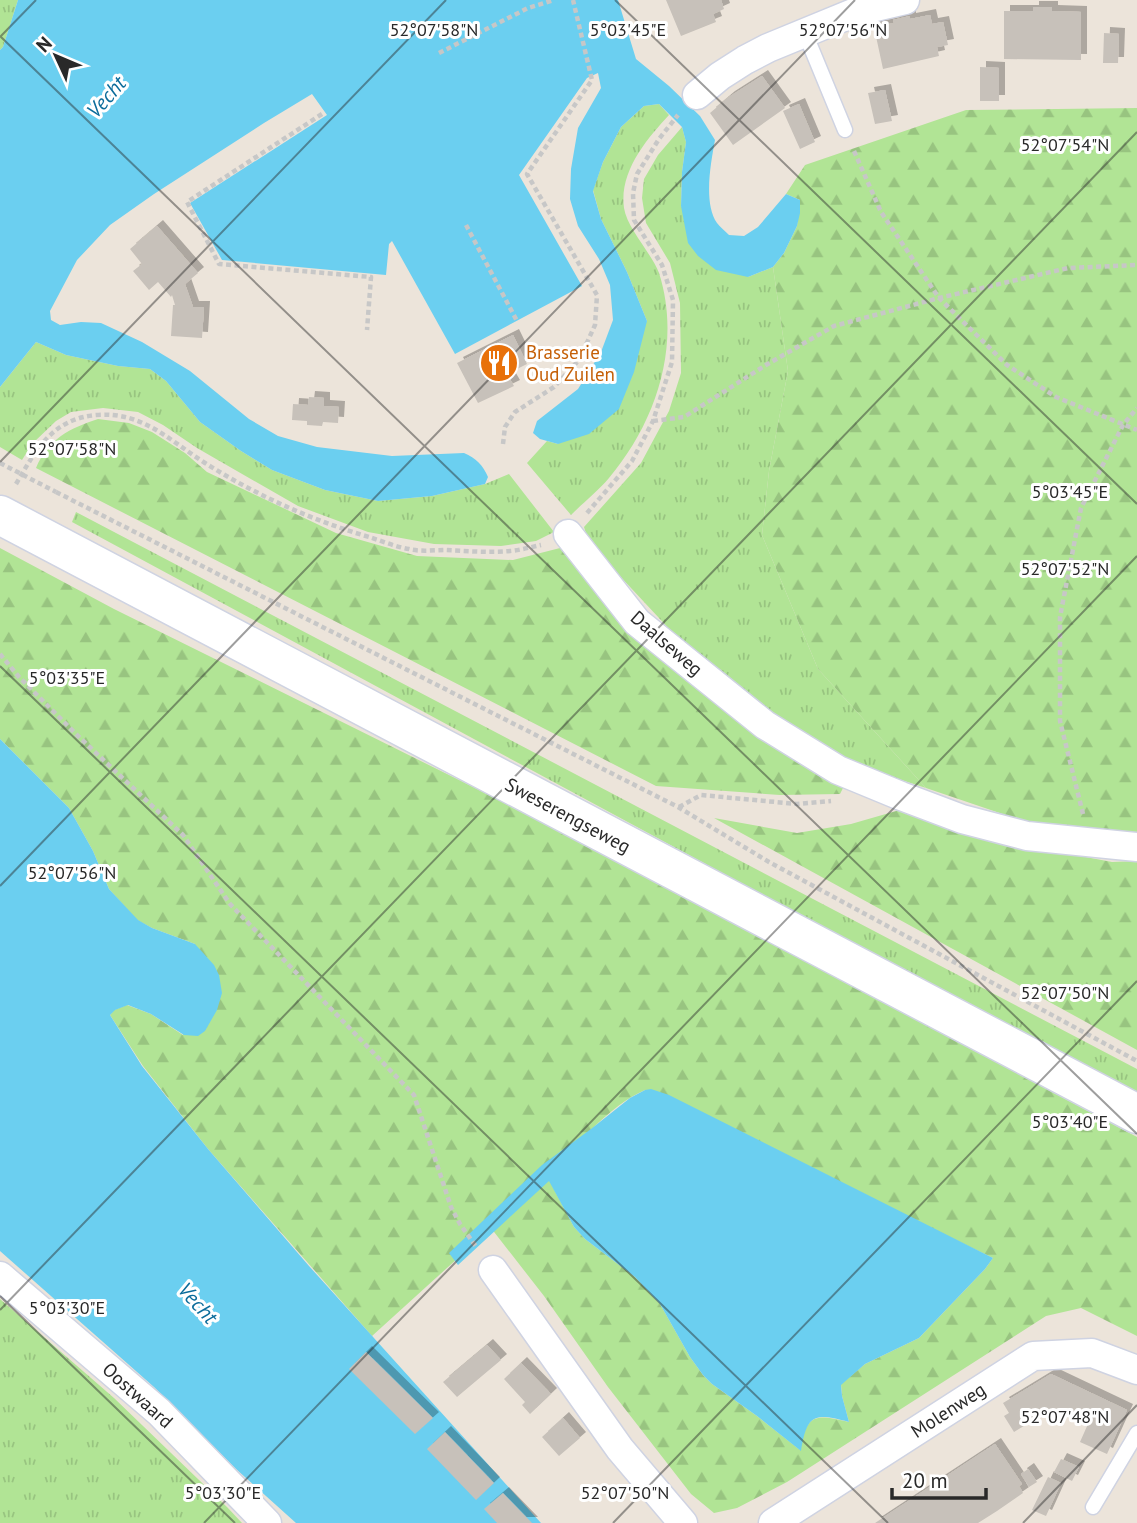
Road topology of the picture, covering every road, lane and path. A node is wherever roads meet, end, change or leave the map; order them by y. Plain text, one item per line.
1 (554, 0) edge
2 (573, 0) edge
3 (905, 0) edge
4 (805, 33) junction
5 (439, 53) dead end
6 (697, 95) dead end
7 (323, 114) dead end
8 (669, 125) dead end
9 (845, 130) dead end
10 (855, 153) dead end
11 (466, 225) dead end
12 (1137, 265) edge
13 (939, 298) junction
14 (517, 321) dead end
15 (367, 330) dead end
16 (1137, 408) edge
17 (653, 421) junction
18 (1123, 425) junction
19 (1137, 430) edge
20 (503, 444) dead end
21 (0, 463) edge
22 (6, 503) edge
23 (568, 534) junction
24 (0, 654) edge
25 (836, 801) dead end
26 (678, 807) junction
27 (1090, 842) junction
28 (1137, 847) edge
29 (1137, 1061) edge
30 (1137, 1114) edge
31 (460, 1224) dead end
32 (493, 1270) dead end
33 (0, 1276) edge
34 (1137, 1370) edge
35 (1137, 1433) edge
36 (1093, 1507) dead end
37 (267, 1523) edge
38 (683, 1523) edge
39 (773, 1523) edge

1 - 5 path
2 - 20 path
3 - 4 street
4 - 6 street
4 - 9 lane
7 - 15 path
8 - 17 path
10 - 13 path
11 - 14 path
12 - 13 path
13 - 17 path
13 - 18 path
16 - 18 path
17 - 23 path
18 - 19 path
18 - 27 path
21 - 26 path, bridge
22 - 23 path
22 - 30 main road, Sweserengseweg
23 - 27 street, Daalseweg
24 - 31 path
25 - 26 path
26 - 29 path
27 - 28 street, Daalseweg
32 - 38 street
33 - 37 street, Oostwaard
34 - 39 street, Molenweg
35 - 36 lane

